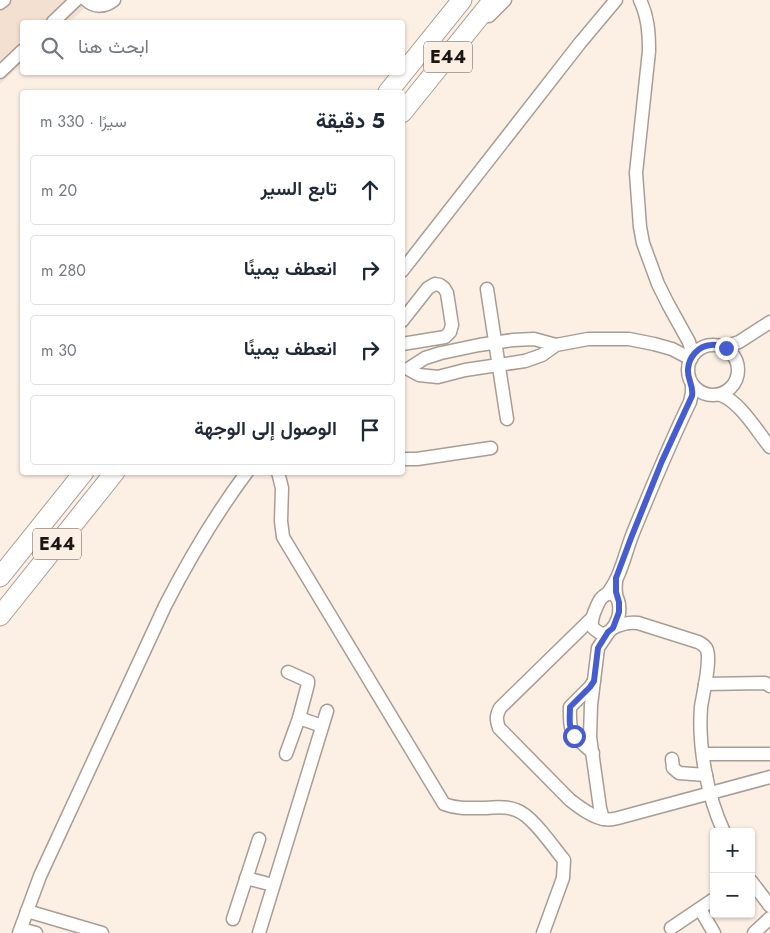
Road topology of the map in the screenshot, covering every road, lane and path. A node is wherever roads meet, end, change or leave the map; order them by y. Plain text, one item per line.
1 (4, 0) edge
2 (86, 0) edge
3 (114, 0) edge
4 (462, 0) edge
5 (493, 0) edge
6 (505, 0) edge
7 (616, 0) edge
8 (640, 0) edge
9 (0, 3) edge
10 (68, 3) edge
11 (55, 20) edge
12 (465, 35) junction
13 (20, 53) edge
14 (405, 71) edge
15 (0, 72) edge
16 (402, 75) edge
17 (390, 90) edge
18 (405, 109) edge
19 (405, 266) edge
20 (487, 289) dead end
21 (405, 317) edge
22 (765, 325) edge
23 (680, 327) junction
24 (496, 343) junction
25 (405, 344) edge
26 (556, 345) junction
27 (706, 346) junction
28 (724, 348) junction
29 (692, 357) junction
30 (737, 361) junction
31 (500, 364) junction
32 (405, 370) edge
33 (692, 384) junction
34 (734, 385) junction
35 (705, 394) junction
36 (721, 394) junction
37 (738, 406) junction
38 (507, 420) dead end
39 (678, 428) junction
40 (770, 447) edge
41 (491, 448) dead end
42 (405, 459) edge
43 (82, 475) edge
44 (113, 475) edge
45 (245, 475) edge
46 (279, 475) edge
47 (49, 516) junction
48 (63, 537) junction
49 (0, 560) edge
50 (0, 577) edge
51 (614, 599) junction
52 (0, 616) edge
53 (593, 623) junction
54 (638, 623) junction
55 (610, 630) junction
56 (0, 631) edge
57 (598, 648) junction
58 (288, 672) dead end
59 (594, 681) junction
60 (705, 684) junction
61 (770, 686) edge
62 (327, 711) dead end
63 (299, 718) junction
64 (322, 726) junction
65 (593, 753) junction
66 (286, 754) dead end
67 (703, 754) junction
68 (770, 754) edge
69 (672, 759) dead end
70 (706, 774) junction
71 (770, 777) edge
72 (711, 793) junction
73 (603, 819) junction
74 (723, 828) edge
75 (259, 839) dead end
76 (246, 878) junction
77 (274, 885) junction
78 (755, 886) edge
79 (710, 902) edge
80 (770, 906) edge
81 (700, 909) junction
82 (27, 911) junction
83 (770, 918) edge
84 (233, 919) dead end
85 (671, 928) dead end
86 (81, 930) edge
87 (20, 932) edge
88 (36, 933) edge
89 (102, 933) edge
90 (259, 933) edge
91 (543, 933) edge
92 (714, 933) edge
93 (754, 933) edge

1 - 9 street
2 - 3 street
4 - 14 highway, E44
5 - 12 highway, E44
6 - 12 street
7 - 19 street
8 - 23 street
10 - 11 street
12 - 18 highway, E44
13 - 15 street
16 - 17 highway, E44
20 - 24 street
21 - 25 street
22 - 28 street
22 - 30 street
23 - 27 street
23 - 29 street
24 - 26 street
24 - 31 street
24 - 32 street
26 - 29 street
26 - 31 street
27 - 28 street
27 - 29 street
28 - 30 street
29 - 33 street
30 - 34 street
31 - 32 street
31 - 38 street
33 - 35 street
33 - 39 street
34 - 36 street
34 - 37 street
35 - 36 street
35 - 39 street
36 - 37 street
37 - 40 street
39 - 51 street
41 - 42 street
43 - 47 highway, E44
44 - 48 highway, E44
45 - 82 street
46 - 91 street
47 - 49 highway
47 - 50 highway, E44
48 - 52 highway, E44
48 - 56 highway
51 - 53 street
51 - 54 street
51 - 55 street
53 - 55 street
53 - 57 street
53 - 73 street
54 - 55 street
54 - 60 street
55 - 57 street
57 - 59 street
58 - 63 street
59 - 65 street
59 - 65 street
60 - 61 street
60 - 67 street
62 - 64 street
63 - 64 street
63 - 66 street
64 - 77 street
65 - 73 street
67 - 68 street
67 - 70 street
69 - 70 street
70 - 72 street
71 - 72 street
72 - 73 street
72 - 74 street
75 - 76 street
76 - 77 street
76 - 84 street
77 - 90 street
78 - 80 street
79 - 81 street
81 - 85 street
81 - 92 street
82 - 86 street
82 - 87 street
83 - 93 street
86 - 89 street
87 - 88 street

